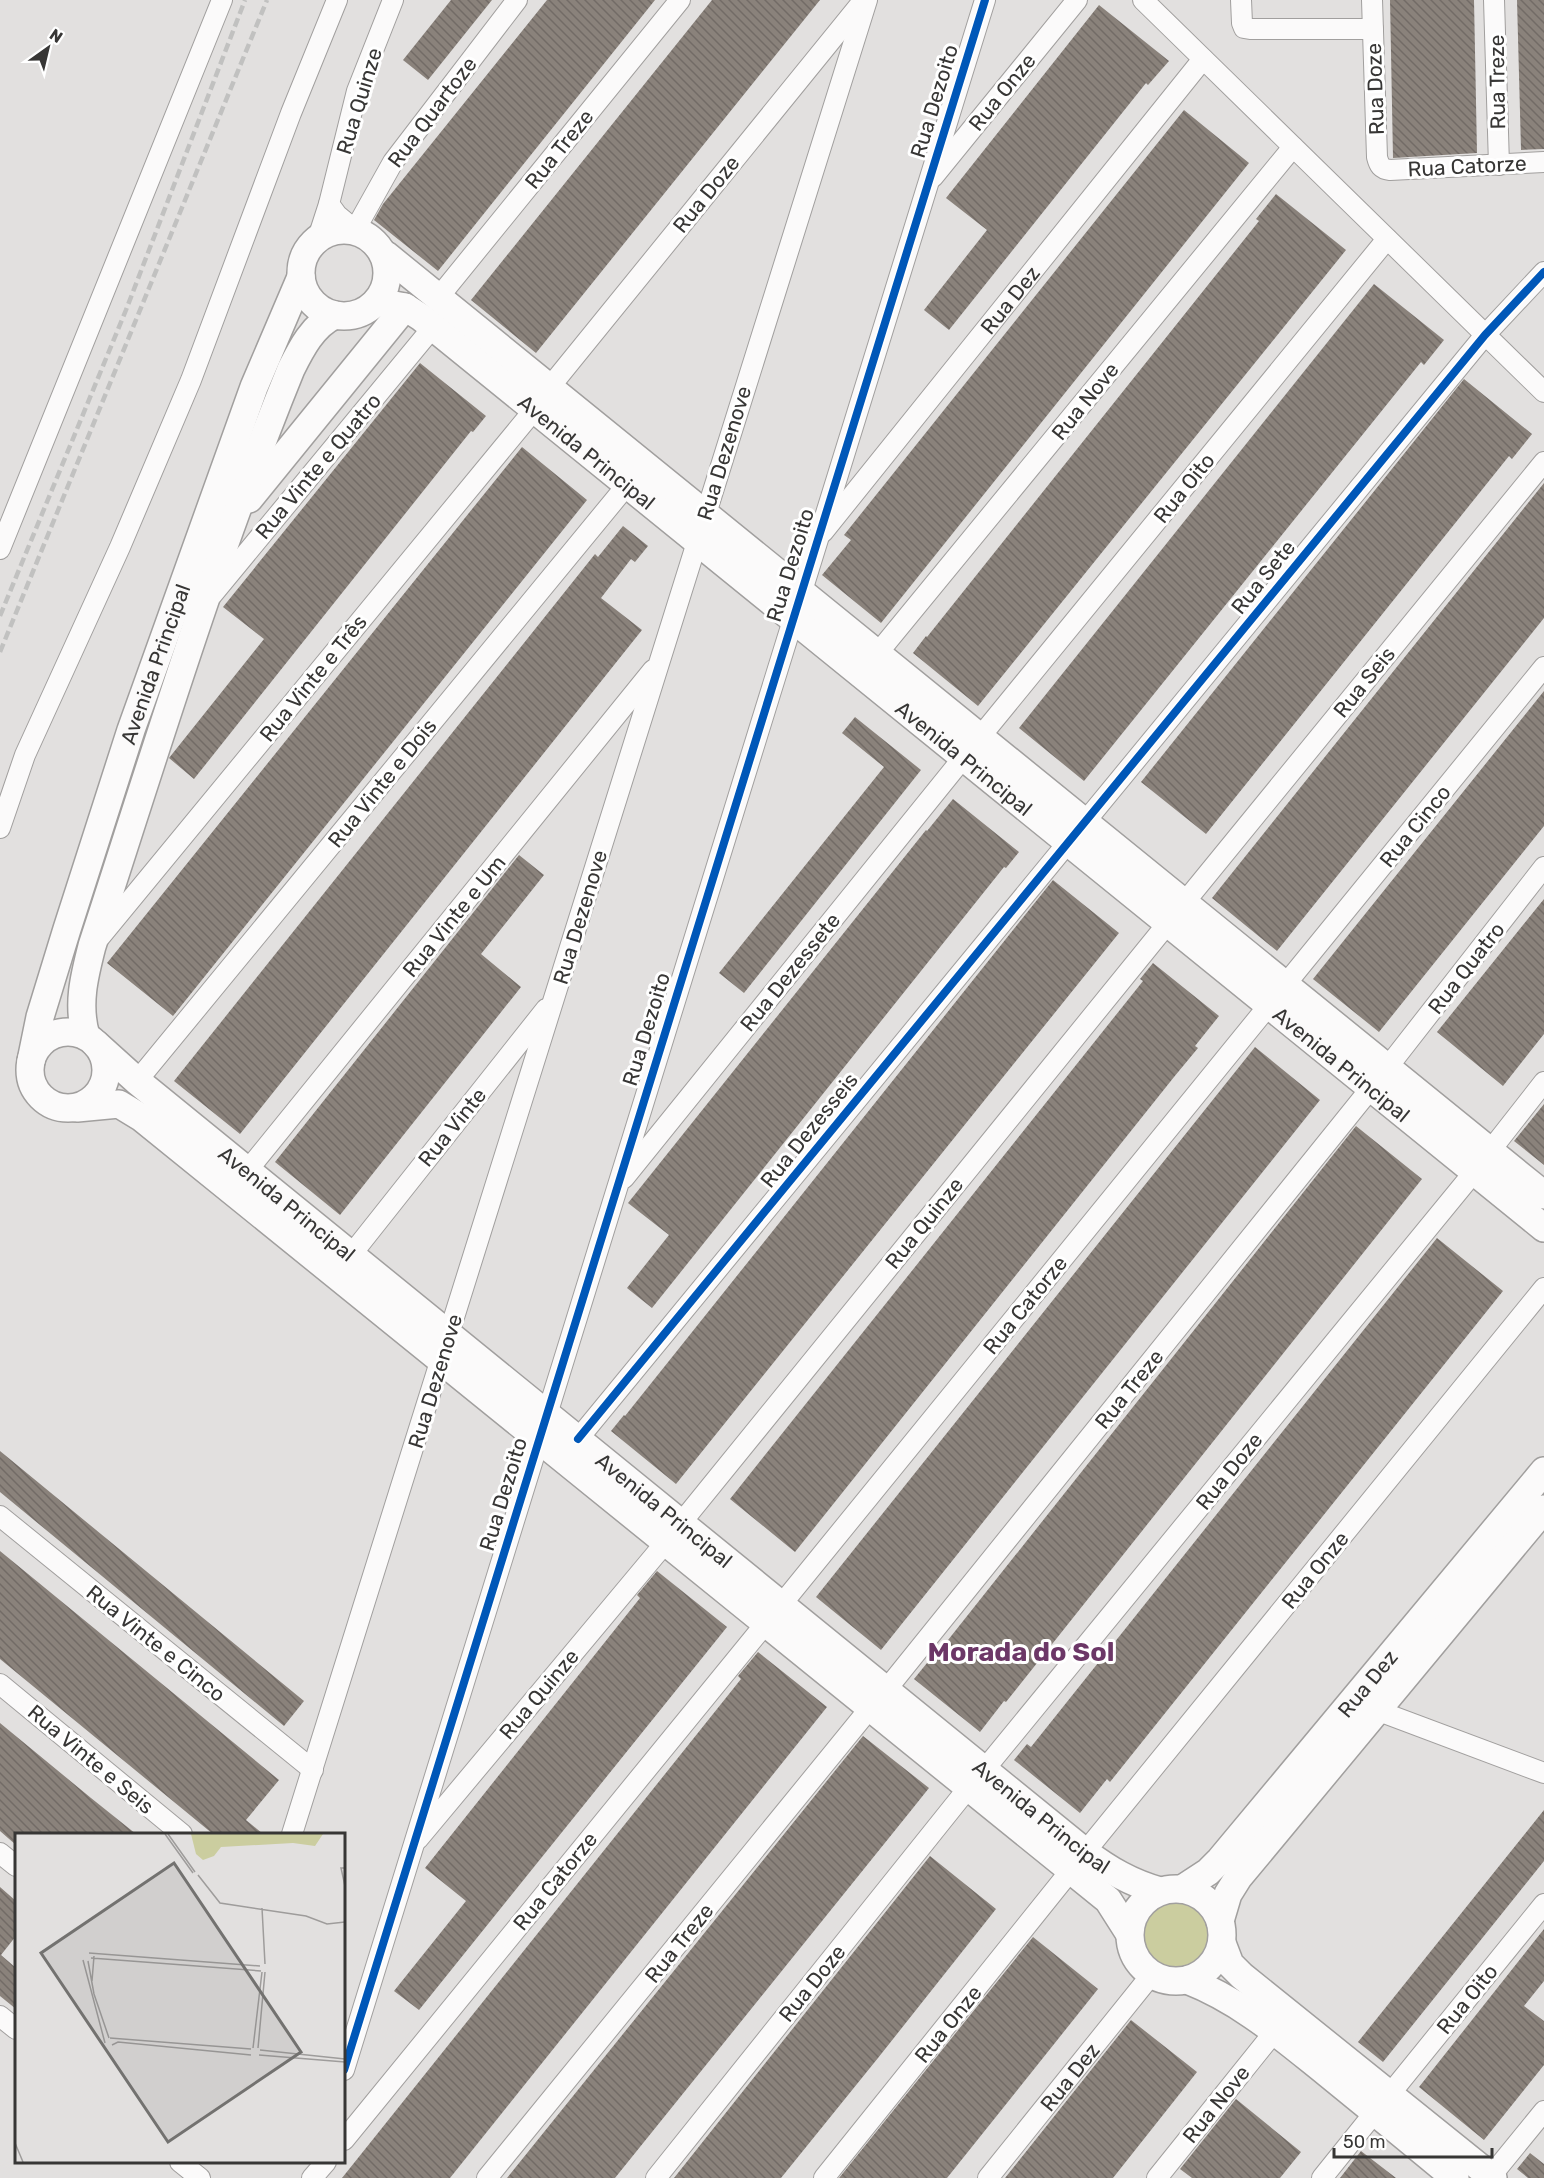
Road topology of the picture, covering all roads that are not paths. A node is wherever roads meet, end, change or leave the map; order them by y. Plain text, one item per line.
1 (222, 0) edge
2 (338, 0) edge
3 (393, 0) edge
4 (517, 0) edge
5 (680, 0) edge
6 (865, 0) edge
7 (985, 0) edge
8 (1077, 0) edge
9 (1143, 0) edge
10 (1241, 0) edge
11 (1372, 0) edge
12 (1494, 0) edge
13 (1373, 29) junction
14 (1203, 59) junction
15 (1293, 147) junction
16 (1544, 162) edge
17 (1499, 165) junction
18 (1390, 170) joint
19 (927, 185) junction
20 (329, 204) junction
21 (355, 230) junction
22 (318, 238) junction
23 (1388, 239) junction
24 (386, 255) junction
25 (1544, 272) edge
26 (301, 277) junction
27 (438, 298) junction
28 (378, 303) junction
29 (405, 307) junction
30 (334, 315) junction
31 (433, 327) junction
32 (1485, 335) junction
33 (549, 388) junction
34 (1544, 392) edge
35 (534, 410) junction
36 (1544, 462) edge
37 (627, 485) junction
38 (705, 514) junction
39 (234, 518) junction
40 (817, 540) junction
41 (697, 542) junction
42 (0, 549) edge
43 (800, 592) junction
44 (202, 606) junction
45 (792, 619) junction
46 (877, 654) junction
47 (660, 662) junction
48 (1544, 667) edge
49 (971, 748) junction
50 (0, 828) edge
51 (1076, 832) junction
52 (1544, 867) edge
53 (1176, 913) junction
54 (92, 946) junction
55 (1277, 995) junction
56 (554, 1000) junction
57 (91, 1040) junction
58 (31, 1060) junction
59 (1379, 1078) junction
60 (137, 1081) junction
61 (1544, 1082) edge
62 (77, 1108) junction
63 (1482, 1162) junction
64 (247, 1171) junction
65 (616, 1187) junction
66 (1544, 1195) edge
67 (1544, 1228) edge
68 (351, 1255) junction
69 (1544, 1288) edge
70 (446, 1348) junction
71 (543, 1427) junction
72 (578, 1440) junction
73 (1544, 1470) edge
74 (1544, 1509) edge
75 (0, 1516) edge
76 (673, 1533) junction
77 (774, 1614) junction
78 (0, 1684) edge
79 (878, 1699) junction
80 (1376, 1710) junction
81 (313, 1770) junction
82 (1544, 1773) edge
83 (976, 1779) junction
84 (181, 1833) edge
85 (292, 1833) edge
86 (413, 1846) junction
87 (0, 1853) edge
88 (1078, 1861) junction
89 (15, 1865) edge
90 (1171, 1890) junction
91 (1544, 1904) edge
92 (1221, 1932) junction
93 (1129, 1933) junction
94 (1152, 1974) junction
95 (1186, 1980) junction
96 (0, 2016) edge
97 (15, 2028) edge
98 (1275, 2031) junction
99 (345, 2067) edge
100 (1382, 2103) junction
101 (1544, 2111) edge
102 (345, 2139) edge
103 (315, 2163) edge
104 (325, 2163) edge
105 (1492, 2177) edge
106 (311, 2178) edge
107 (487, 2178) edge
108 (656, 2178) edge
109 (824, 2178) edge
110 (988, 2178) edge
111 (1157, 2178) edge
112 (1322, 2178) edge
113 (1455, 2178) edge

1 - 42 street
2 - 50 street
3 - 20 street, Rua Quinze
4 - 21 street, Rua Quartoze
5 - 27 street, Rua Treze
6 - 33 street, Rua Doze
6 - 38 street, Rua Dezenove
7 - 19 street, Rua Dezoito
8 - 19 street, Rua Onze
9 - 14 street
10 - 13 street
11 - 13 street, Rua Doze
12 - 17 street, Rua Treze
13 - 18 street, Rua Doze
14 - 15 street
14 - 40 street, Rua Dez
15 - 23 street
15 - 46 street, Rua Nove
16 - 17 street, Rua Catorze
17 - 18 street, Rua Catorze
19 - 40 street, Rua Dezoito
20 - 21 street
20 - 22 street, Rua Quinze
21 - 22 street
21 - 24 street, Avenida Principal
22 - 26 street, Avenida Principal
23 - 32 street
23 - 49 street, Rua Oito
24 - 27 street, Avenida Principal
24 - 28 street
25 - 32 street, Rua Sete
26 - 30 street
26 - 58 street, Avenida Principal
27 - 33 street, Avenida Principal
28 - 29 street, Avenida Principal
28 - 30 street
29 - 31 street, Avenida Principal
29 - 39 street
30 - 39 street, Avenida Principal
31 - 35 street, Avenida Principal
31 - 44 street, Rua Vinte e Quatro
32 - 34 street
32 - 51 street, Rua Sete
33 - 38 street, Avenida Principal
35 - 37 street, Avenida Principal
35 - 54 street, Rua Vinte e Três
36 - 53 street, Rua Seis
37 - 41 street, Avenida Principal
37 - 60 street, Rua Vinte e Dois
38 - 41 street, Rua Dezenove
38 - 43 street, Avenida Principal
39 - 44 street, Avenida Principal
40 - 43 street, Rua Dezoito
41 - 45 street, Avenida Principal
41 - 47 street, Rua Dezenove
43 - 45 street, Rua Dezoito
43 - 46 street, Avenida Principal
44 - 54 street, Avenida Principal
45 - 49 street, Avenida Principal
45 - 65 street, Rua Dezoito
46 - 49 street, Avenida Principal
47 - 56 street, Rua Dezenove
47 - 64 street, Rua Vinte e Um
48 - 55 street, Rua Cinco
49 - 51 street, Avenida Principal
49 - 65 street, Rua Dezessete
51 - 53 street, Avenida Principal
51 - 72 street, Rua Dezesseis
52 - 59 street, Rua Quatro
53 - 55 street, Avenida Principal
53 - 76 street, Rua Quinze
54 - 57 street, Avenida Principal
55 - 59 street, Avenida Principal
55 - 77 street, Rua Catorze
56 - 68 street, Rua Vinte
56 - 70 street, Rua Dezenove
57 - 58 street
57 - 60 street, Avenida Principal
57 - 62 street, Avenida Principal
58 - 62 street, Avenida Principal
59 - 63 street, Avenida Principal
59 - 79 street, Rua Treze
60 - 64 street, Avenida Principal
61 - 63 street, Rua Doze
62 - 70 street, Avenida Principal
63 - 66 street, Avenida Principal
63 - 67 street, Avenida Principal
63 - 83 street, Rua Doze
64 - 68 street, Avenida Principal
65 - 71 street, Rua Dezoito
68 - 70 street, Avenida Principal
69 - 88 street, Rua Onze
70 - 71 street, Avenida Principal
70 - 81 street, Rua Dezenove
71 - 72 street, Avenida Principal
71 - 76 street, Avenida Principal
71 - 86 street, Rua Dezoito
72 - 76 street, Avenida Principal
73 - 90 street, Rua Dez
74 - 80 street, Rua Dez
75 - 81 street, Rua Vinte e Cinco
76 - 77 street, Avenida Principal
76 - 86 street, Rua Quinze
77 - 79 street, Avenida Principal
77 - 102 street, Rua Catorze
78 - 84 street, Rua Vinte e Seis
79 - 83 street, Avenida Principal
79 - 107 street, Rua Treze
80 - 82 street
80 - 92 street, Rua Dez
81 - 85 street, Rua Dezenove
83 - 88 street, Avenida Principal
83 - 108 street, Rua Doze
86 - 99 street, Rua Dezoito
87 - 89 street
88 - 90 street, Avenida Principal
88 - 93 street, Avenida Principal
88 - 109 street, Rua Onze
90 - 92 street, Avenida Principal
90 - 93 street
91 - 100 street, Rua Oito
92 - 95 street
92 - 100 street, Avenida Principal
93 - 94 street, Avenida Principal
94 - 95 street
94 - 110 street, Rua Dez
95 - 98 street
96 - 97 street
98 - 100 street
98 - 111 street, Rua Nove
100 - 105 street
100 - 112 street, Rua Oito
100 - 113 street
101 - 105 street
103 - 106 street
104 - 106 street

